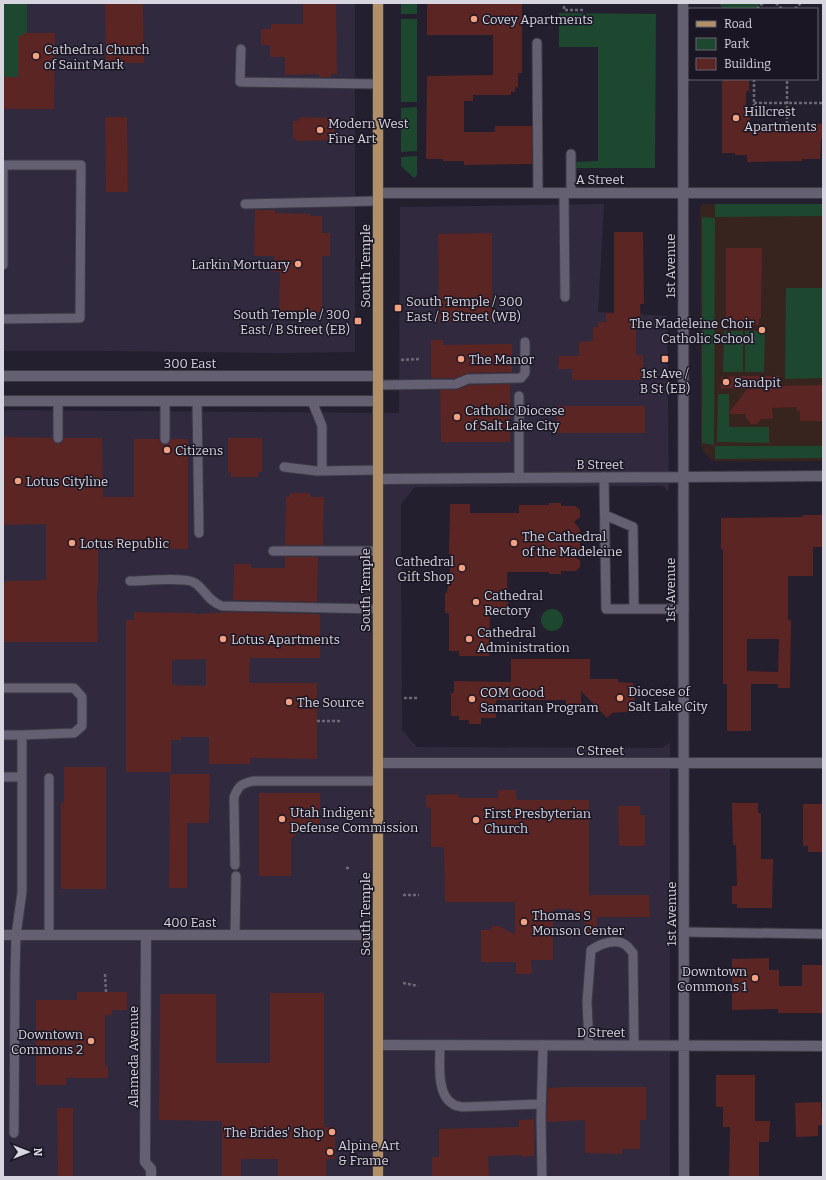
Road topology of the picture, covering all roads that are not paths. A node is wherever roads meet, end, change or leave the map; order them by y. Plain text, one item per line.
1 (378, 3) edge
2 (683, 3) edge
3 (537, 43) dead end
4 (241, 49) dead end
5 (378, 84) junction
6 (570, 154) dead end
7 (684, 192) junction
8 (538, 193) junction
9 (567, 193) junction
10 (823, 193) edge
11 (378, 197) junction
12 (245, 204) dead end
13 (3, 241) edge
14 (3, 266) edge
15 (565, 297) dead end
16 (3, 319) edge
17 (525, 342) dead end
18 (3, 376) edge
19 (378, 380) junction
20 (519, 396) dead end
21 (3, 401) edge
22 (58, 401) junction
23 (165, 401) junction
24 (198, 401) junction
25 (312, 401) junction
26 (378, 401) junction
27 (58, 438) dead end
28 (165, 439) dead end
29 (284, 467) dead end
30 (322, 471) junction
31 (378, 474) junction
32 (684, 476) junction
33 (823, 476) edge
34 (604, 477) junction
35 (519, 478) junction
36 (605, 515) junction
37 (199, 533) dead end
38 (273, 550) dead end
39 (378, 550) junction
40 (130, 581) dead end
41 (378, 609) junction
42 (634, 609) junction
43 (684, 609) junction
44 (3, 688) edge
45 (3, 735) edge
46 (22, 735) junction
47 (378, 763) junction
48 (683, 763) junction
49 (823, 763) edge
50 (3, 777) edge
51 (22, 777) junction
52 (49, 778) dead end
53 (378, 781) junction
54 (235, 865) dead end
55 (236, 876) dead end
56 (684, 932) junction
57 (823, 934) edge
58 (3, 935) edge
59 (16, 935) junction
60 (49, 935) junction
61 (146, 935) junction
62 (235, 935) junction
63 (378, 935) junction
64 (378, 1045) junction
65 (440, 1045) junction
66 (543, 1045) junction
67 (589, 1045) junction
68 (634, 1045) junction
69 (684, 1046) junction
70 (823, 1046) edge
71 (541, 1104) junction
72 (14, 1133) dead end
73 (151, 1177) edge
74 (378, 1177) edge
75 (542, 1177) edge
76 (684, 1177) edge

1 - 5 main road, South Temple
2 - 7 street, 1st Avenue
3 - 8 lane
4 - 5 lane
5 - 11 main road, South Temple
6 - 9 lane
7 - 9 street, A Street
7 - 10 street, A Street
7 - 32 street, 1st Avenue
8 - 9 street, A Street
8 - 11 street, A Street
9 - 15 lane
11 - 12 lane
11 - 19 main road, South Temple
13 - 14 lane
13 - 16 lane
17 - 19 lane
18 - 19 street, 300 East
19 - 26 main road, South Temple
20 - 35 lane
21 - 22 street
22 - 23 street
22 - 27 lane
23 - 24 street
23 - 28 lane
24 - 25 street
24 - 37 lane
25 - 26 street
25 - 30 lane
26 - 31 main road, South Temple
29 - 30 lane
30 - 31 lane
31 - 35 street, B Street
31 - 39 main road, South Temple
32 - 33 street, B Street
32 - 34 street, B Street
32 - 43 street, 1st Avenue
34 - 35 street, B Street
34 - 36 lane
36 - 42 lane
36 - 42 lane
38 - 39 lane
39 - 41 main road, South Temple
40 - 41 lane
41 - 47 main road, South Temple
42 - 43 lane
43 - 48 street, 1st Avenue
44 - 46 lane
45 - 46 lane
46 - 51 lane
47 - 48 street, C Street
47 - 53 main road, South Temple
48 - 49 street, C Street
48 - 56 street, 1st Avenue
50 - 51 lane
51 - 59 lane
52 - 60 lane
53 - 54 lane
53 - 63 main road, South Temple
55 - 62 lane
56 - 57 lane
56 - 69 street, 1st Avenue
58 - 59 street, 400 East
59 - 60 street, 400 East
59 - 72 lane
60 - 61 street, 400 East
61 - 62 street, 400 East
61 - 73 street, Alameda Avenue
62 - 63 street, 400 East
63 - 64 main road, South Temple
64 - 65 street, D Street
64 - 74 main road, South Temple
65 - 66 street, D Street
65 - 71 lane
66 - 67 street, D Street
66 - 71 lane
67 - 68 street, D Street
67 - 68 lane
68 - 69 street, D Street
69 - 70 street, D Street
69 - 76 street, 1st Avenue
71 - 75 lane

